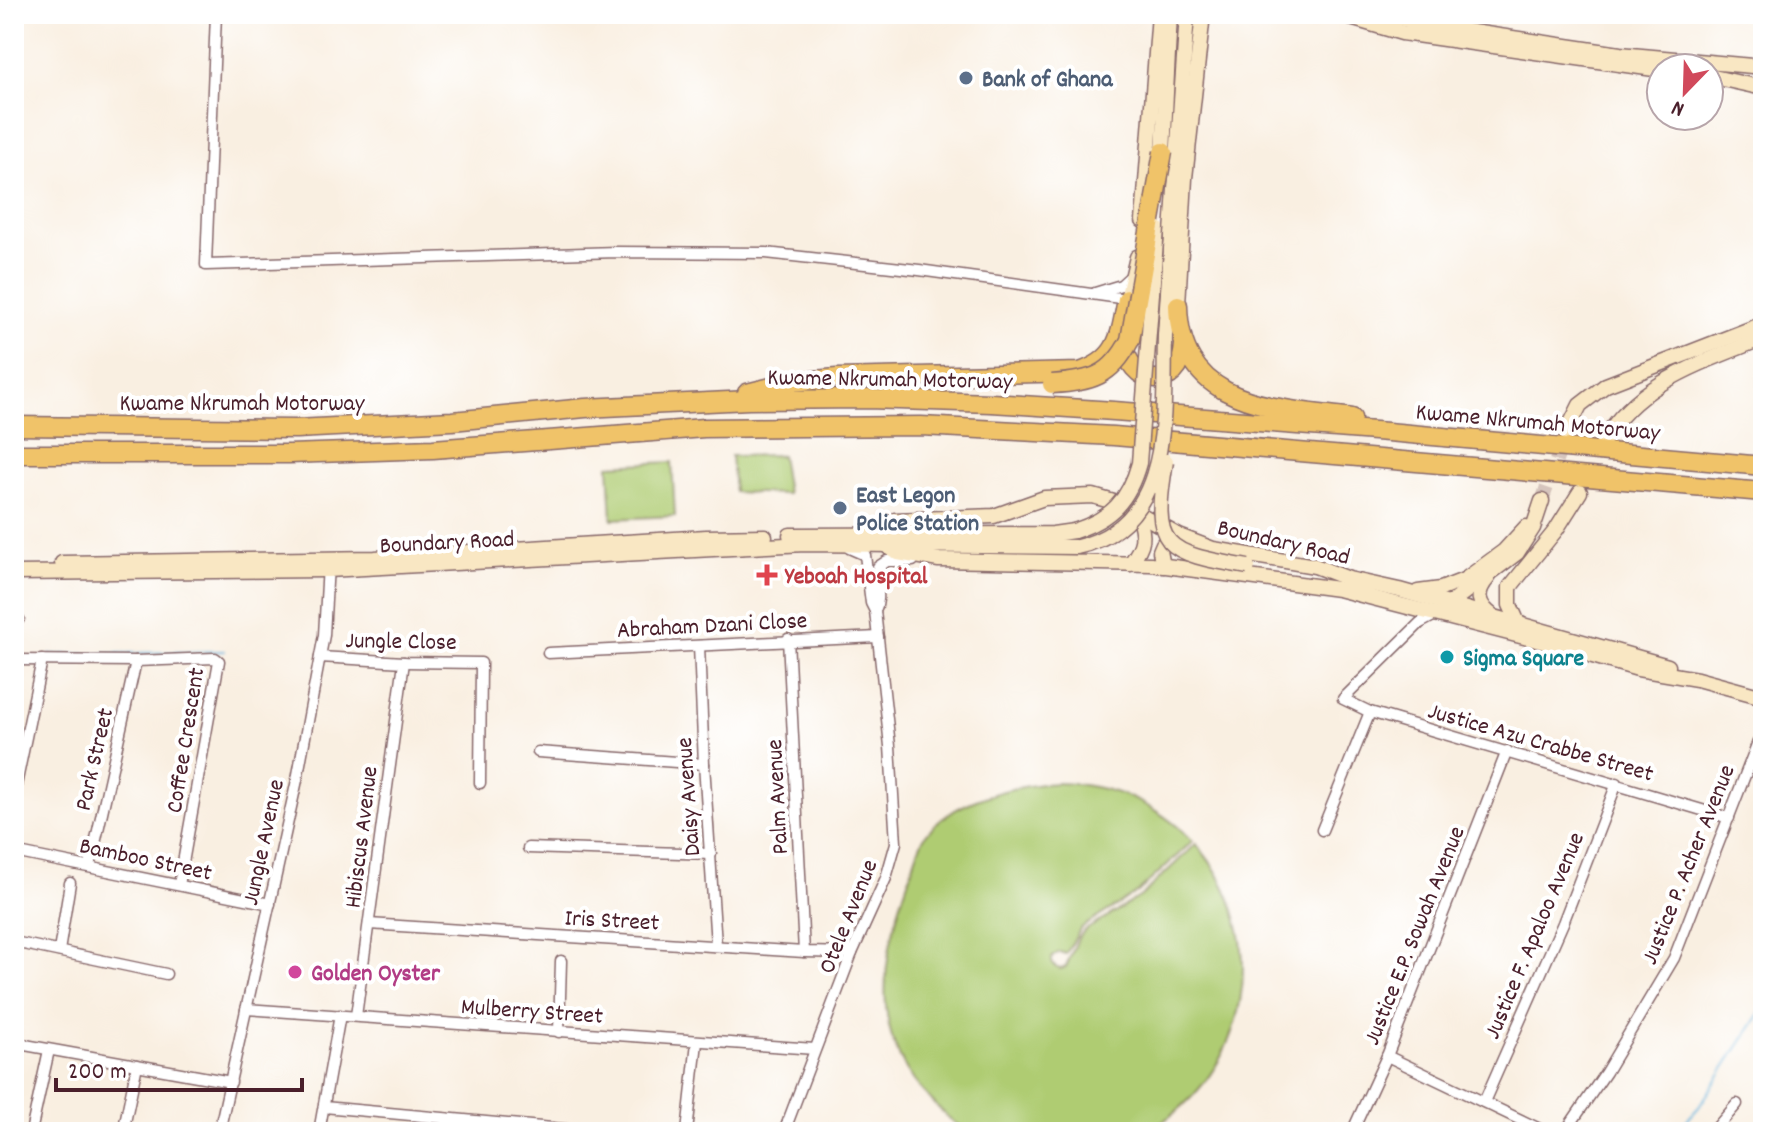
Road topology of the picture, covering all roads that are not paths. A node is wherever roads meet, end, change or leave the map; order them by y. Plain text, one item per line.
1 (216, 14) edge
2 (1159, 14) edge
3 (1170, 14) edge
4 (1187, 14) edge
5 (1203, 14) edge
6 (1337, 14) edge
7 (1380, 14) edge
8 (1763, 67) edge
9 (1645, 68) edge
10 (1725, 77) edge
11 (1725, 79) edge
12 (1763, 81) edge
13 (1763, 88) edge
14 (1163, 152) junction
15 (1132, 275) junction
16 (1085, 295) junction
17 (1127, 299) junction
18 (1178, 305) joint
19 (1123, 321) junction
20 (1763, 324) edge
21 (1737, 333) junction
22 (1760, 340) edge
23 (1184, 345) junction
24 (882, 376) junction
25 (713, 401) junction
26 (14, 426) edge
27 (1566, 433) tunnel mouth
28 (1603, 442) dead end
29 (1162, 444) junction
30 (1548, 446) junction
31 (14, 454) edge
32 (1763, 466) edge
33 (1580, 492) dead end
34 (1763, 492) edge
35 (1138, 514) junction
36 (863, 533) junction
37 (1179, 536) junction
38 (834, 544) junction
39 (882, 545) junction
40 (939, 560) junction
41 (14, 564) edge
42 (328, 564) junction
43 (1130, 564) junction
44 (1163, 566) junction
45 (14, 573) edge
46 (1493, 573) junction
47 (1349, 579) junction
48 (1464, 580) junction
49 (1410, 593) junction
50 (875, 611) junction
51 (1433, 611) junction
52 (1496, 619) junction
53 (1519, 625) junction
54 (878, 637) junction
55 (788, 639) junction
56 (699, 646) junction
57 (548, 653) dead end
58 (320, 657) junction
59 (14, 660) edge
60 (42, 660) junction
61 (136, 661) junction
62 (404, 662) junction
63 (1697, 679) junction
64 (1763, 697) edge
65 (1370, 712) junction
66 (1763, 729) edge
67 (1507, 751) junction
68 (538, 752) dead end
69 (704, 764) junction
70 (480, 783) dead end
71 (1617, 783) junction
72 (14, 795) edge
73 (1729, 818) junction
74 (1322, 830) dead end
75 (528, 848) dead end
76 (14, 852) edge
77 (711, 854) junction
78 (90, 866) junction
79 (70, 883) dead end
80 (179, 885) junction
81 (270, 904) junction
82 (369, 924) junction
83 (14, 942) edge
84 (716, 945) junction
85 (59, 951) junction
86 (804, 952) junction
87 (852, 953) junction
88 (561, 961) dead end
89 (166, 974) dead end
90 (246, 1009) junction
91 (340, 1015) junction
92 (356, 1016) junction
93 (559, 1032) junction
94 (697, 1042) junction
95 (14, 1043) edge
96 (815, 1049) junction
97 (49, 1050) junction
98 (1387, 1056) junction
99 (137, 1065) junction
100 (231, 1082) junction
101 (1484, 1102) junction
102 (1737, 1104) dead end
103 (324, 1107) junction
104 (31, 1132) edge
105 (123, 1132) edge
106 (219, 1132) edge
107 (319, 1132) edge
108 (595, 1132) edge
109 (687, 1132) edge
110 (784, 1132) edge
111 (1352, 1132) edge
112 (1546, 1132) edge
113 (1565, 1132) edge
114 (1713, 1132) edge

1 - 16 street
2 - 15 main road
3 - 14 main road
4 - 29 main road, bridge
5 - 18 main road
6 - 9 main road
7 - 8 main road
10 - 12 main road
11 - 13 main road
14 - 24 highway, bridge
14 - 36 main road, Boundary Road, bridge
15 - 16 street
15 - 17 main road
16 - 17 street
17 - 19 highway
18 - 23 highway
19 - 23 highway
19 - 24 highway
20 - 21 main road
21 - 22 main road
21 - 27 main road
22 - 28 main road
23 - 30 highway
24 - 25 highway
25 - 26 highway, Kwame Nkrumah Motorway
25 - 30 highway, Kwame Nkrumah Motorway
29 - 39 main road, Boundary Road, bridge
29 - 47 main road, bridge
30 - 32 highway, Kwame Nkrumah Motorway
31 - 34 highway, Kwame Nkrumah Motorway
33 - 53 main road
35 - 36 main road, Boundary Road
35 - 37 main road, Boundary Road
35 - 43 main road
36 - 42 main road, Boundary Road
37 - 44 main road
37 - 47 main road, Boundary Road
38 - 39 main road, Boundary Road
38 - 42 main road, Boundary Road
38 - 50 street, Otele Avenue
39 - 40 main road, Boundary Road
40 - 43 main road, Boundary Road
40 - 50 street, Otele Avenue
41 - 42 main road, Boundary Road
42 - 45 main road, Boundary Road
42 - 58 street, Jungle Avenue
43 - 44 main road, Boundary Road
44 - 51 main road, Boundary Road
46 - 48 main road
46 - 51 main road
46 - 52 main road
47 - 49 main road, Boundary Road
48 - 49 main road
48 - 51 main road
49 - 51 main road, Boundary Road
50 - 54 street, Otele Avenue
51 - 52 main road, Boundary Road
51 - 63 main road, Boundary Road
51 - 65 street, Justice Azu Crabbe Street
52 - 53 main road, Boundary Road
53 - 63 main road, Boundary Road
54 - 55 street, Abraham Dzani Close
54 - 87 street, Otele Avenue
55 - 56 street, Abraham Dzani Close
55 - 86 street, Palm Avenue
56 - 57 street, Abraham Dzani Close
56 - 69 street, Daisy Avenue
58 - 62 street, Jungle Close
58 - 81 street, Jungle Avenue
59 - 60 street, Coffee Crescent
60 - 61 street, Coffee Crescent
60 - 72 street
61 - 78 street, Park Street
61 - 80 street, Coffee Crescent
62 - 70 street, Jungle Close
62 - 82 street, Hibiscus Avenue
63 - 64 main road, Boundary Road
65 - 67 street, Justice Azu Crabbe Street
65 - 74 street
66 - 73 street, Justice P. Acher Avenue
67 - 71 street, Justice Azu Crabbe Street
67 - 98 street, Justice E.P. Sowah Avenue
68 - 69 street
69 - 77 street, Daisy Avenue
71 - 73 street, Justice Azu Crabbe Street
71 - 101 street, Justice F. Apaloo Avenue
73 - 113 street, Justice P. Acher Avenue
75 - 77 street
76 - 78 street, Bamboo Street
77 - 84 street, Daisy Avenue
78 - 80 street, Bamboo Street
79 - 85 street
80 - 81 street, Bamboo Street
81 - 90 street, Jungle Avenue
82 - 84 street, Iris Street
82 - 92 street, Hibiscus Avenue
83 - 85 street
84 - 86 street, Iris Street
85 - 89 street
86 - 87 street, Iris Street
87 - 96 street, Otele Avenue
88 - 93 street
90 - 91 street, Mulberry Street
90 - 100 street, Jungle Avenue
91 - 92 street, Mulberry Street
91 - 103 street
92 - 93 street, Mulberry Street
93 - 94 street, Mulberry Street
94 - 96 street, Mulberry Street
94 - 109 street
95 - 97 street
96 - 110 street, Otele Avenue
97 - 99 street
97 - 104 street
98 - 101 street
98 - 111 street, Justice E.P. Sowah Avenue
99 - 100 street
99 - 105 street
100 - 106 street, Jungle Avenue
101 - 112 street
102 - 114 street
103 - 107 street
103 - 108 street

